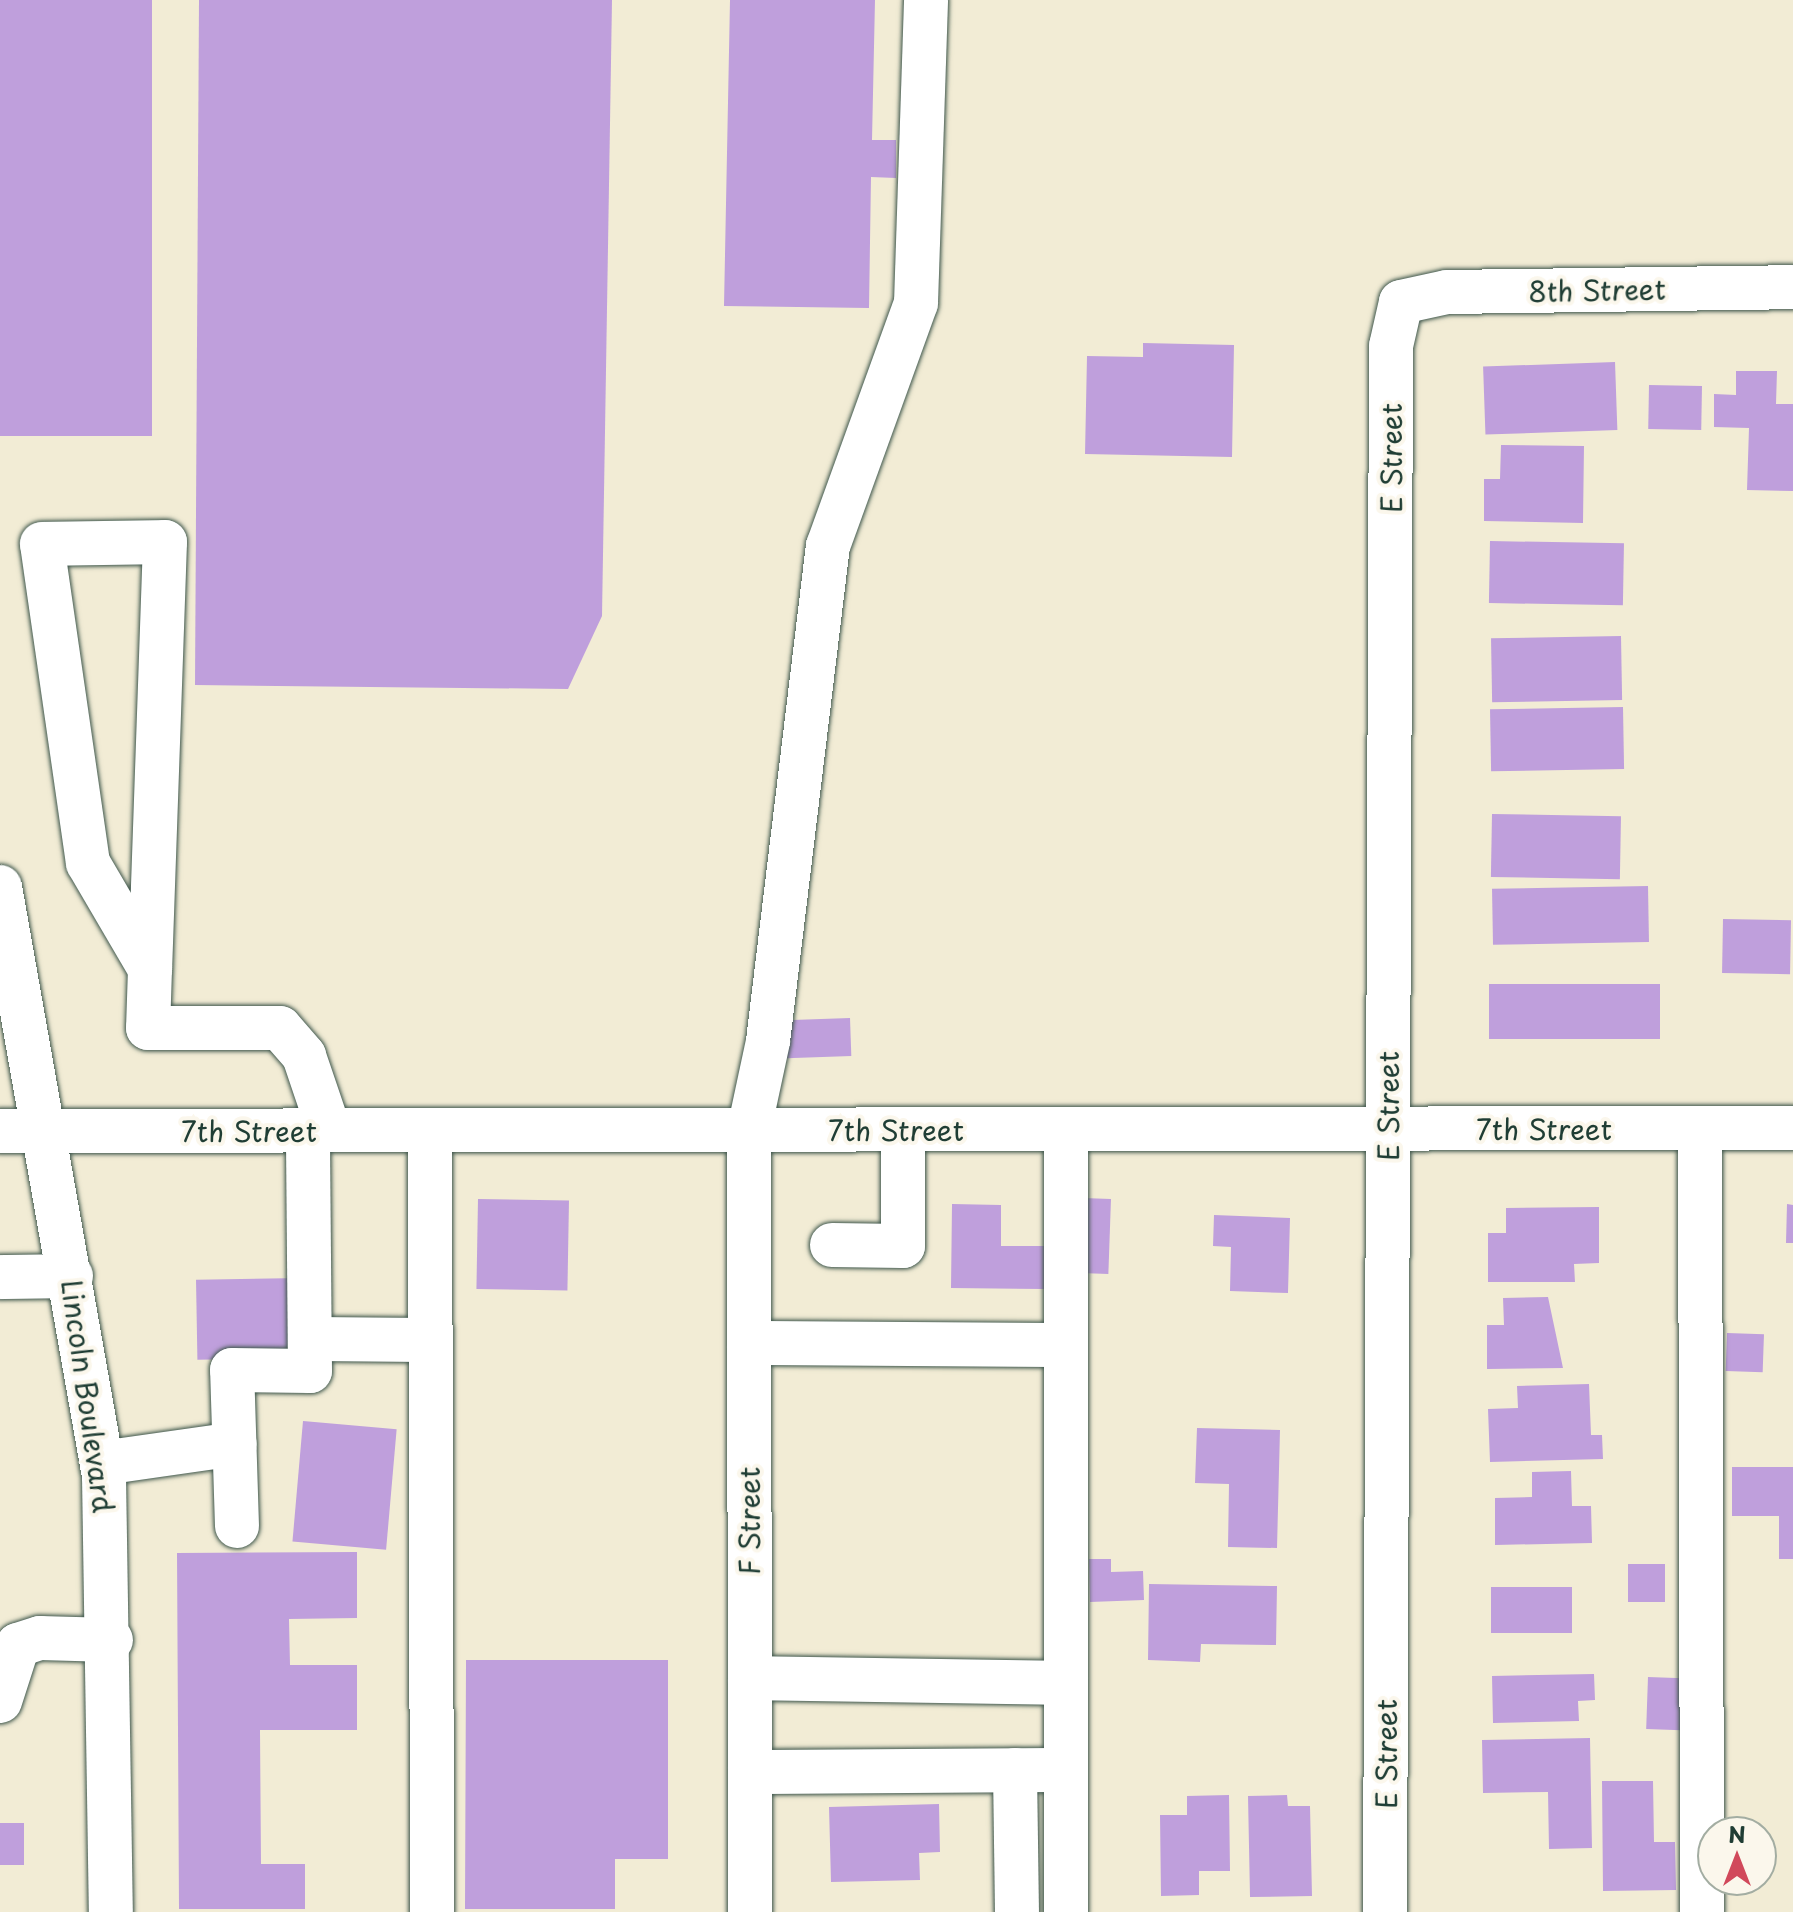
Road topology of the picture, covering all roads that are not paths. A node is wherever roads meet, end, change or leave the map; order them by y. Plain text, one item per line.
1 (926, 0) edge
2 (1793, 287) edge
3 (1401, 302) joint
4 (0, 887) edge
5 (150, 969) junction
6 (1700, 1128) junction
7 (1793, 1128) edge
8 (430, 1130) junction
9 (749, 1130) junction
10 (903, 1130) junction
11 (1066, 1130) junction
12 (1388, 1130) junction
13 (0, 1131) edge
14 (45, 1131) junction
15 (318, 1131) junction
16 (832, 1245) dead end
17 (71, 1276) junction
18 (0, 1277) edge
19 (310, 1339) junction
20 (430, 1340) junction
21 (749, 1343) junction
22 (1066, 1345) junction
23 (235, 1444) junction
24 (102, 1463) junction
25 (237, 1526) dead end
26 (111, 1640) junction
27 (750, 1678) junction
28 (1066, 1683) junction
29 (0, 1701) edge
30 (1015, 1770) junction
31 (1066, 1770) junction
32 (750, 1772) junction
33 (111, 1912) edge
34 (432, 1912) edge
35 (750, 1912) edge
36 (1017, 1912) edge
37 (1066, 1912) edge
38 (1385, 1912) edge
39 (1702, 1912) edge

1 - 9 street, F Street
2 - 3 street, 8th Street
3 - 12 street, E Street
4 - 14 street, Lincoln Boulevard
5 - 5 street
5 - 15 street
6 - 7 street, 7th Street
6 - 12 street, 7th Street
6 - 39 street
8 - 9 street, 7th Street
8 - 15 street, 7th Street
8 - 20 street
9 - 10 street, 7th Street
9 - 21 street, F Street
10 - 11 street, 7th Street
10 - 16 street
11 - 12 street, 7th Street
11 - 22 street
12 - 38 street, E Street
13 - 14 street, 7th Street
14 - 15 street, 7th Street
14 - 17 street, Lincoln Boulevard
15 - 19 street
17 - 18 street
17 - 24 street, Lincoln Boulevard
19 - 20 street
19 - 23 street
20 - 34 street
21 - 22 street
21 - 27 street, F Street
22 - 28 street
23 - 24 street
23 - 25 street
24 - 26 street, Lincoln Boulevard
26 - 29 street
26 - 33 street, Lincoln Boulevard
27 - 28 street
27 - 32 street, F Street
28 - 31 street
30 - 31 street
30 - 32 street
30 - 36 street
31 - 37 street
32 - 35 street, F Street

